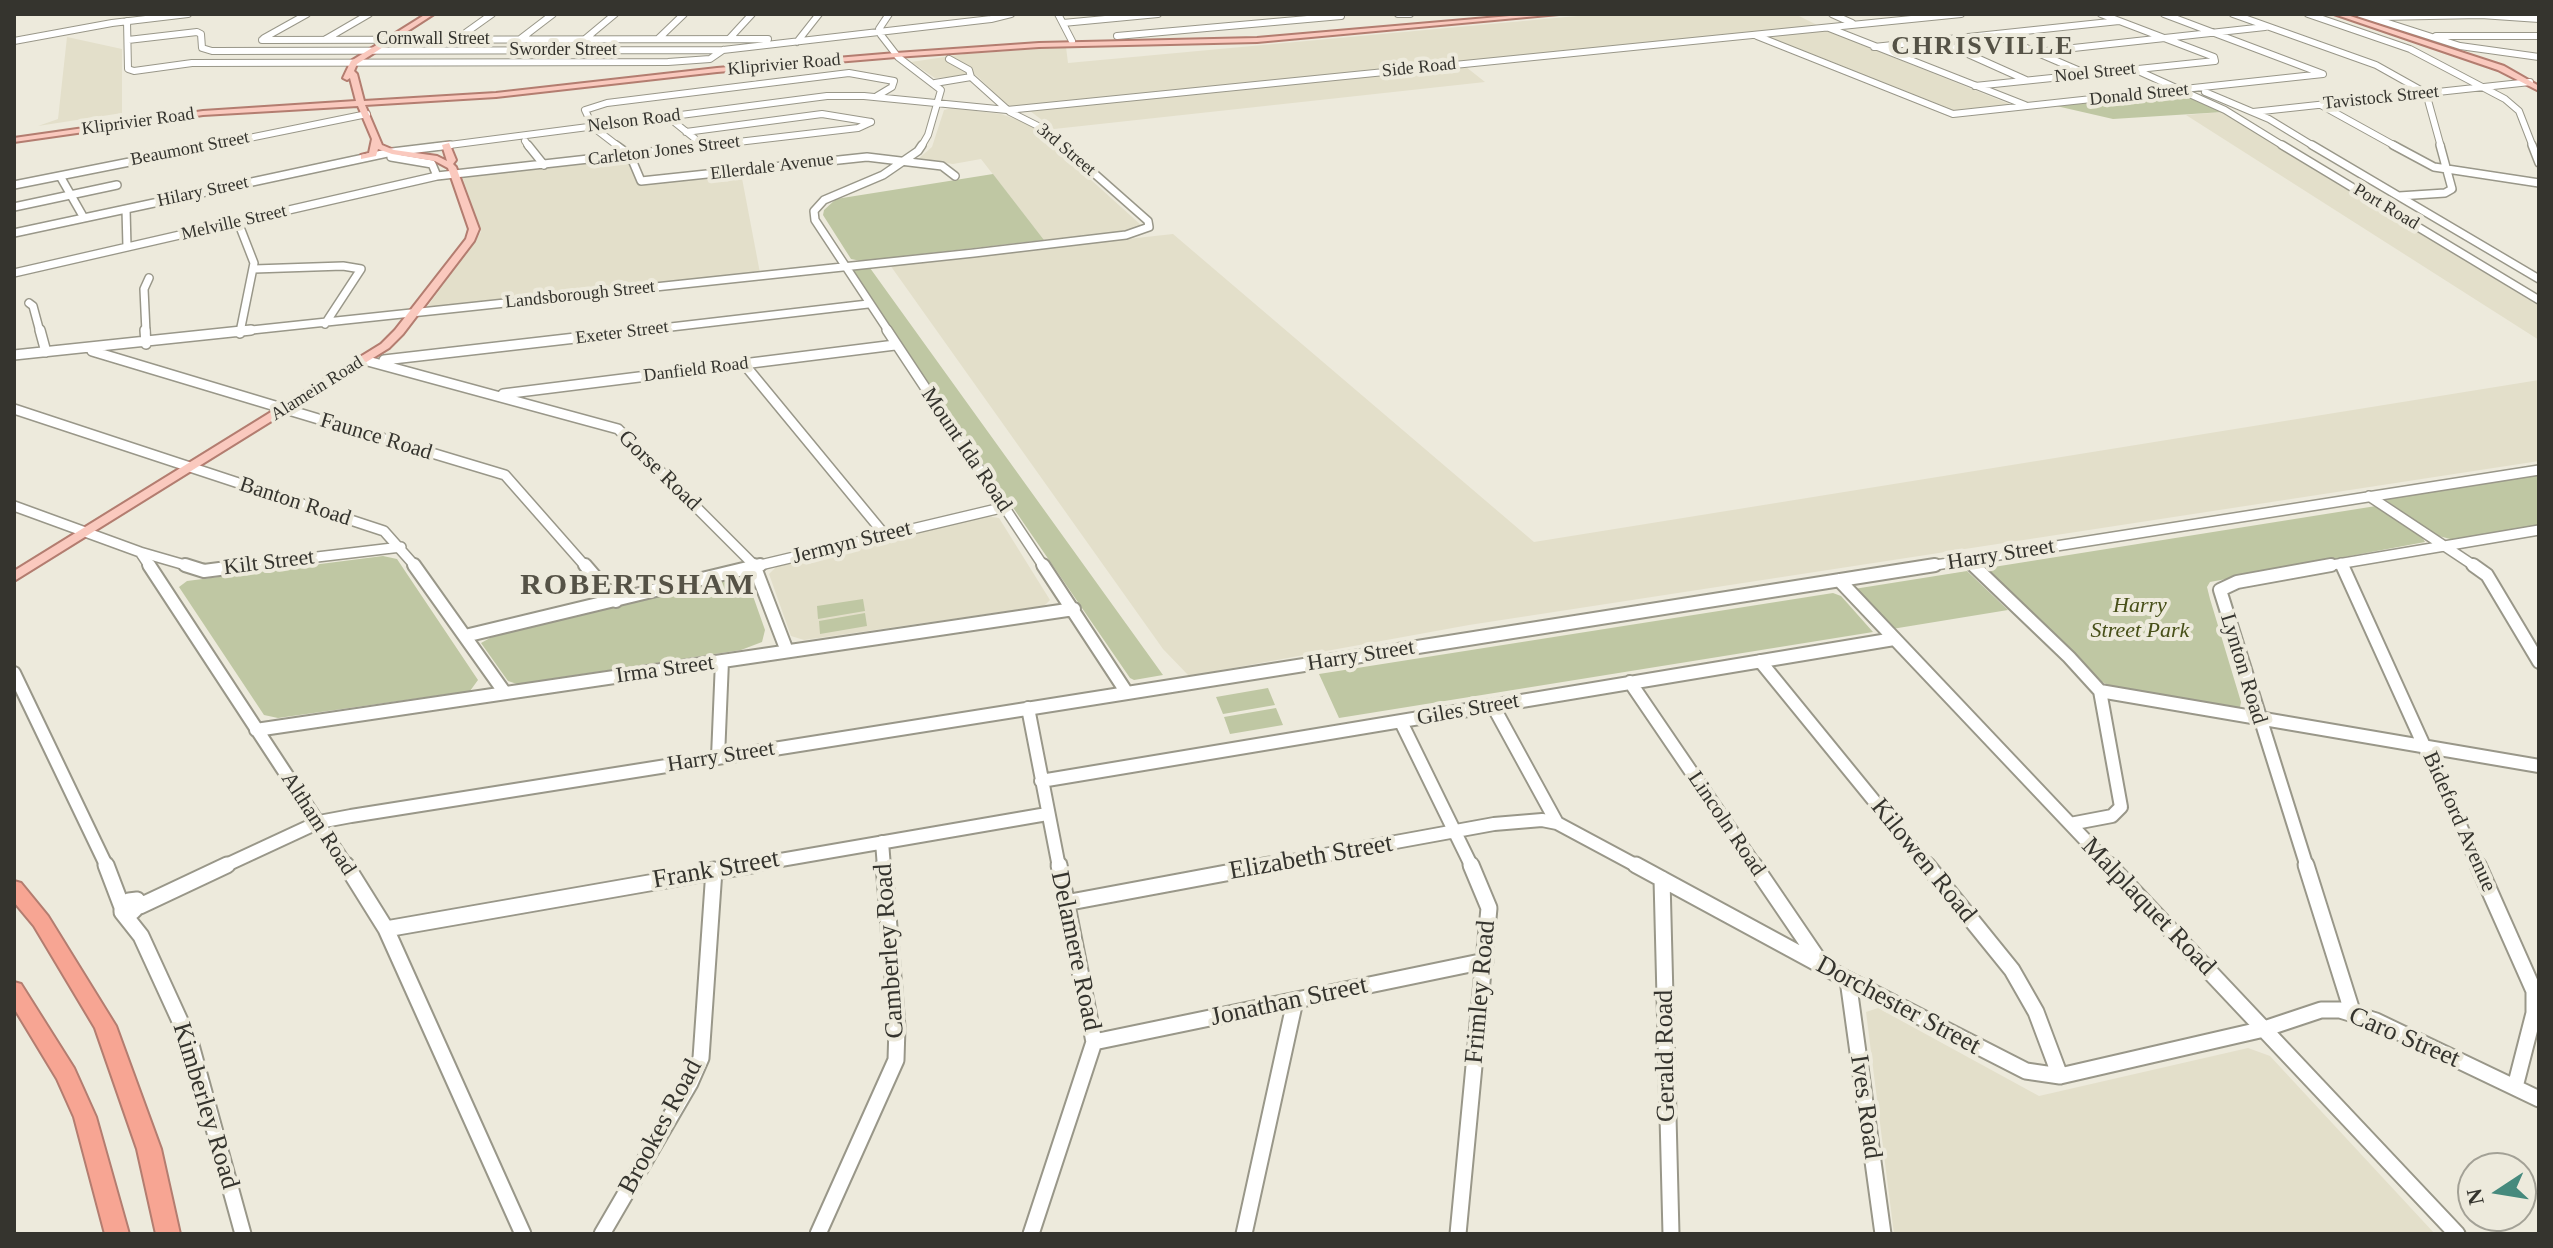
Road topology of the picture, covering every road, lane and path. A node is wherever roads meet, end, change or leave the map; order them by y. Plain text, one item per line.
1 (188, 14) edge
2 (307, 14) edge
3 (369, 14) edge
4 (431, 14) edge
5 (492, 14) edge
6 (553, 14) edge
7 (615, 14) edge
8 (684, 14) edge
9 (752, 14) edge
10 (819, 14) edge
11 (889, 14) edge
12 (951, 14) edge
13 (1011, 14) edge
14 (1058, 14) edge
15 (1158, 14) edge
16 (1398, 14) edge
17 (1410, 14) edge
18 (1514, 14) edge
19 (1556, 14) edge
20 (1832, 14) edge
21 (1902, 14) edge
22 (1961, 14) edge
23 (2101, 14) edge
24 (2164, 14) edge
25 (2233, 14) edge
26 (2308, 14) edge
27 (2337, 14) edge
28 (2360, 14) edge
29 (1341, 17) edge
30 (2373, 18) junction
31 (1914, 19) junction
32 (2539, 19) edge
33 (127, 21) junction
34 (2119, 21) junction
35 (1063, 23) junction
36 (945, 24) junction
37 (1856, 25) junction
38 (1828, 27) junction
39 (2269, 27) junction
40 (879, 32) junction
41 (2214, 33) junction
42 (1994, 34) junction
43 (1755, 35) junction
44 (1117, 36) dead end
45 (2539, 36) edge
46 (2429, 37) junction
47 (2164, 38) junction
48 (325, 39) junction
49 (456, 39) junction
50 (520, 39) junction
51 (585, 39) junction
52 (658, 39) junction
53 (729, 39) junction
54 (128, 40) junction
55 (262, 40) junction
56 (390, 40) junction
57 (1936, 40) junction
58 (14, 41) edge
59 (797, 41) junction
60 (1072, 41) junction
61 (1874, 47) junction
62 (243, 50) junction
63 (374, 50) junction
64 (444, 50) junction
65 (509, 50) junction
66 (723, 50) junction
67 (2037, 52) junction
68 (895, 54) junction
69 (2522, 56) junction
70 (2539, 57) edge
71 (949, 59) dead end
72 (430, 62) junction
73 (496, 62) junction
74 (222, 63) junction
75 (2539, 64) edge
76 (356, 65) junction
77 (2147, 68) junction
78 (2134, 69) junction
79 (2088, 74) junction
80 (971, 77) junction
81 (2026, 81) junction
82 (2530, 82) junction
83 (935, 83) junction
84 (1975, 86) junction
85 (2484, 87) junction
86 (2197, 89) junction
87 (2539, 89) edge
88 (2184, 91) junction
89 (2426, 93) junction
90 (877, 97) junction
91 (356, 100) junction
92 (937, 104) junction
93 (2320, 105) junction
94 (2030, 107) junction
95 (1007, 110) junction
96 (2253, 112) junction
97 (2232, 114) junction
98 (364, 115) junction
99 (673, 121) dead end
100 (592, 126) junction
101 (686, 132) junction
102 (14, 138) edge
103 (375, 141) junction
104 (525, 141) dead end
105 (446, 145) junction
106 (704, 146) junction
107 (391, 154) junction
108 (630, 155) junction
109 (364, 157) junction
110 (904, 161) junction
111 (2539, 163) edge
112 (449, 164) junction
113 (544, 165) junction
114 (2446, 169) junction
115 (455, 175) junction
116 (60, 176) junction
117 (437, 176) junction
118 (955, 176) dead end
119 (2539, 183) edge
120 (14, 185) edge
121 (117, 185) dead end
122 (71, 195) junction
123 (2399, 196) junction
124 (14, 207) edge
125 (126, 209) junction
126 (84, 218) junction
127 (238, 222) junction
128 (1145, 231) joint
129 (14, 233) edge
130 (127, 247) junction
131 (843, 267) junction
132 (254, 269) junction
133 (14, 273) edge
134 (149, 278) dead end
135 (2539, 279) edge
136 (2539, 300) edge
137 (29, 303) dead end
138 (868, 304) junction
139 (413, 314) junction
140 (325, 324) junction
141 (240, 333) junction
142 (146, 344) junction
143 (895, 345) junction
144 (88, 349) junction
145 (46, 352) junction
146 (14, 355) edge
147 (370, 360) junction
148 (744, 364) junction
149 (497, 395) junction
150 (14, 409) edge
151 (284, 409) junction
152 (192, 468) junction
153 (2539, 470) edge
154 (2369, 496) junction
155 (14, 506) edge
156 (1005, 507) junction
157 (2539, 530) edge
158 (88, 532) junction
159 (885, 535) junction
160 (2446, 545) junction
161 (401, 547) junction
162 (140, 552) junction
163 (1967, 560) junction
164 (2341, 563) junction
165 (756, 567) junction
166 (14, 577) edge
167 (1839, 580) junction
168 (616, 601) junction
169 (1074, 609) junction
170 (465, 636) junction
171 (1894, 639) junction
172 (787, 651) junction
173 (722, 661) junction
174 (1760, 661) junction
175 (2539, 662) edge
176 (14, 673) edge
177 (1630, 682) junction
178 (2100, 691) junction
179 (505, 693) junction
180 (1127, 693) junction
181 (1493, 706) junction
182 (1028, 708) junction
183 (2258, 718) junction
184 (1401, 722) junction
185 (256, 730) junction
186 (2426, 746) junction
187 (718, 757) junction
188 (2539, 766) edge
189 (1041, 781) junction
190 (1047, 814) junction
191 (319, 822) junction
192 (1557, 823) junction
193 (2070, 824) junction
194 (1455, 832) junction
195 (882, 842) junction
196 (714, 870) junction
197 (1662, 879) junction
198 (14, 888) edge
199 (1065, 903) junction
200 (132, 906) junction
201 (386, 929) junction
202 (1485, 961) junction
203 (1822, 966) junction
204 (1848, 980) junction
205 (14, 990) edge
206 (1295, 1001) junction
207 (2352, 1011) junction
208 (2264, 1029) junction
209 (1094, 1042) junction
210 (2060, 1076) junction
211 (2515, 1087) junction
212 (2539, 1099) edge
213 (117, 1234) edge
214 (168, 1234) edge
215 (243, 1234) edge
216 (523, 1234) edge
217 (602, 1234) edge
218 (818, 1234) edge
219 (1031, 1234) edge
220 (1244, 1234) edge
221 (1458, 1234) edge
222 (1671, 1234) edge
223 (1883, 1234) edge
224 (2457, 1234) edge

1 - 33 street
2 - 55 street
3 - 48 street
4 - 56 main road
5 - 49 street
6 - 50 street
7 - 51 street
8 - 52 street
9 - 53 street
10 - 59 street
11 - 40 street
12 - 36 street
13 - 36 street, Sworder Street
14 - 35 street
15 - 35 street
16 - 17 street
18 - 60 main road, Kliprivier Road
19 - 68 main road, Kliprivier Road
20 - 37 street
21 - 31 street
22 - 31 street, Side Road
23 - 34 street
24 - 41 street
25 - 39 street
26 - 85 street
27 - 82 main road
28 - 30 street
29 - 44 street
30 - 32 street
30 - 46 street
31 - 37 street, Side Road
33 - 54 street
33 - 58 street
34 - 42 street
34 - 47 street
35 - 60 street
36 - 40 street, Sworder Street
37 - 38 street, Side Road
38 - 43 street, Side Road
38 - 61 street
39 - 41 street
39 - 89 street
40 - 59 street, Sworder Street
40 - 68 street
41 - 47 street
41 - 86 street, Donald Street
42 - 57 street
42 - 67 street
43 - 94 street, Donald Street
43 - 95 street, Side Road
45 - 46 street
46 - 69 street
47 - 67 street
47 - 77 street, Noel Street
48 - 55 street, Cornwall Street
48 - 56 street, Cornwall Street
49 - 50 street, Cornwall Street
49 - 56 street, Cornwall Street
50 - 51 street, Cornwall Street
50 - 65 street
51 - 52 street, Cornwall Street
52 - 53 street, Cornwall Street
53 - 59 street, Cornwall Street
54 - 62 street, Sworder Street
54 - 74 street
55 - 62 street
56 - 63 main road
57 - 61 street
57 - 81 street
59 - 66 street, Sworder Street
60 - 68 main road, Kliprivier Road
61 - 84 street
62 - 63 street, Sworder Street
62 - 74 street
63 - 64 street, Sworder Street
63 - 76 main road
64 - 65 street, Sworder Street
64 - 72 street
65 - 66 street, Sworder Street
65 - 73 street
66 - 73 street
67 - 79 street
68 - 83 street
68 - 91 main road, Kliprivier Road
69 - 70 street
69 - 75 street
71 - 80 street, 3rd Street
72 - 73 street
72 - 76 street
74 - 76 street
76 - 91 main road
77 - 78 street, Noel Street
77 - 86 street, Port Road
78 - 79 street, Noel Street
78 - 88 street, Port Road
79 - 81 street, Noel Street
80 - 83 street
80 - 95 street, 3rd Street
81 - 84 street, Noel Street
82 - 85 street, Tavistock Street
82 - 87 main road
83 - 92 street
84 - 94 street
85 - 89 street, Tavistock Street
85 - 111 street
86 - 88 street, Donald Street
86 - 96 street, Port Road
88 - 94 street, Donald Street
88 - 97 street, Port Road
89 - 93 street, Tavistock Street
89 - 114 street
90 - 92 street, Side Road
90 - 100 street, Nelson Road
90 - 100 street
91 - 98 main road
91 - 102 main road, Kliprivier Road
92 - 95 street, Side Road
92 - 110 street
93 - 96 street, Tavistock Street
93 - 114 street
95 - 128 street, 3rd Street
96 - 97 street, Tavistock Street
96 - 123 street, Port Road
97 - 136 street, Port Road
98 - 103 main road
98 - 116 street, Beaumont Street
99 - 101 street
100 - 105 street, Nelson Road
100 - 108 street
101 - 106 street
101 - 106 street, Carleton Jones Street
103 - 107 main road
103 - 109 main road
104 - 113 street
105 - 107 street, Nelson Road
105 - 112 main road, Alamein Road
106 - 108 street, Carleton Jones Street
107 - 109 street, Hilary Street
107 - 112 main road
107 - 117 street
108 - 110 street, Ellerdale Avenue
108 - 113 street, Carleton Jones Street
109 - 125 street, Hilary Street
110 - 118 street, Ellerdale Avenue
110 - 131 street, Mount Ida Road
112 - 115 main road, Alamein Road
113 - 115 street, Carleton Jones Street
114 - 119 street
114 - 123 street
115 - 117 street, Melville Street
115 - 139 main road, Alamein Road
116 - 120 street, Beaumont Street
116 - 122 street
117 - 127 street, Melville Street
121 - 122 street
122 - 124 street
122 - 126 street
123 - 135 street, Port Road
125 - 126 street, Hilary Street
125 - 130 street
126 - 129 street, Hilary Street
127 - 130 street, Melville Street
127 - 132 street
128 - 131 street, Landsborough Street
130 - 133 street, Melville Street
131 - 138 street, Mount Ida Road
131 - 139 street, Landsborough Street
132 - 140 street
132 - 141 street
134 - 142 street
137 - 145 street
138 - 143 street, Mount Ida Road
138 - 147 street, Exeter Street
139 - 140 street, Landsborough Street
139 - 147 main road, Alamein Road
140 - 141 street, Landsborough Street
141 - 142 street, Landsborough Street
142 - 144 street, Landsborough Street
143 - 148 street, Danfield Road
143 - 156 street, Mount Ida Road
144 - 145 street, Landsborough Street
144 - 151 street, Faunce Road
145 - 146 street, Landsborough Street
147 - 149 street, Gorse Road
147 - 151 main road, Alamein Road
148 - 149 street, Danfield Road
148 - 159 street
149 - 165 street, Gorse Road
150 - 152 street, Banton Road
151 - 152 main road, Alamein Road
151 - 168 street, Faunce Road
152 - 158 main road, Alamein Road
152 - 161 street, Banton Road
153 - 154 street, Harry Street
154 - 160 street
154 - 163 street, Harry Street
155 - 158 street
156 - 159 street, Jermyn Street
156 - 169 street, Mount Ida Road
157 - 160 street, Lynton Road
158 - 162 street
158 - 166 main road, Alamein Road
159 - 165 street, Jermyn Street
160 - 164 street, Lynton Road
160 - 175 street
161 - 162 street, Kilt Street
161 - 170 street, Banton Road
162 - 185 street, Altham Road
163 - 167 street, Harry Street
163 - 178 street
164 - 183 street, Lynton Road
164 - 186 street, Bideford Avenue
165 - 168 street, Jermyn Street
165 - 172 street, Gorse Road
167 - 171 street, Malplaquet Road
167 - 180 street, Harry Street
168 - 170 street, Jermyn Street
169 - 172 street, Irma Street
169 - 180 street, Mount Ida Road
170 - 179 street, Banton Road
171 - 174 street, Giles Street
171 - 193 street, Malplaquet Road
172 - 173 street, Irma Street
173 - 179 street, Irma Street
173 - 187 street
174 - 177 street, Giles Street
174 - 210 street, Kilowen Road
176 - 200 street, Kimberley Road
177 - 181 street, Giles Street
177 - 203 street, Lincoln Road
178 - 183 street
178 - 193 street
179 - 185 street, Irma Street
180 - 182 street, Harry Street
181 - 184 street, Giles Street
181 - 192 street
182 - 187 street, Harry Street
182 - 189 street, Delamere Road
183 - 186 street
183 - 207 street, Lynton Road
184 - 189 street, Giles Street
184 - 194 street, Frimley Road
185 - 191 street, Altham Road
186 - 188 street
186 - 211 street, Bideford Avenue
187 - 191 street, Harry Street
189 - 190 street, Delamere Road
190 - 195 street, Frank Street
190 - 199 street, Delamere Road
191 - 200 street, Harry Street
191 - 201 street, Altham Road
192 - 194 street, Elizabeth Street
192 - 197 street, Dorchester Street
193 - 208 street, Malplaquet Road
194 - 199 street, Elizabeth Street
194 - 202 street, Frimley Road
195 - 196 street, Frank Street
195 - 218 street, Camberley Road
196 - 201 street, Frank Street
196 - 217 street, Brookes Road
197 - 203 street, Dorchester Street
197 - 222 street, Gerald Road
198 - 214 highway
199 - 209 street, Delamere Road
200 - 215 street, Kimberley Road
201 - 216 street, Altham Road
202 - 206 street, Jonathan Street
202 - 221 street, Frimley Road
203 - 204 street, Dorchester Street
204 - 210 street, Dorchester Street
204 - 223 street, Ives Road
205 - 213 highway
206 - 209 street, Jonathan Street
206 - 220 street
207 - 208 street, Caro Street
207 - 211 street, Caro Street
208 - 210 street, Dorchester Street
208 - 224 street, Malplaquet Road
209 - 219 street, Delamere Road
211 - 212 street, Caro Street

